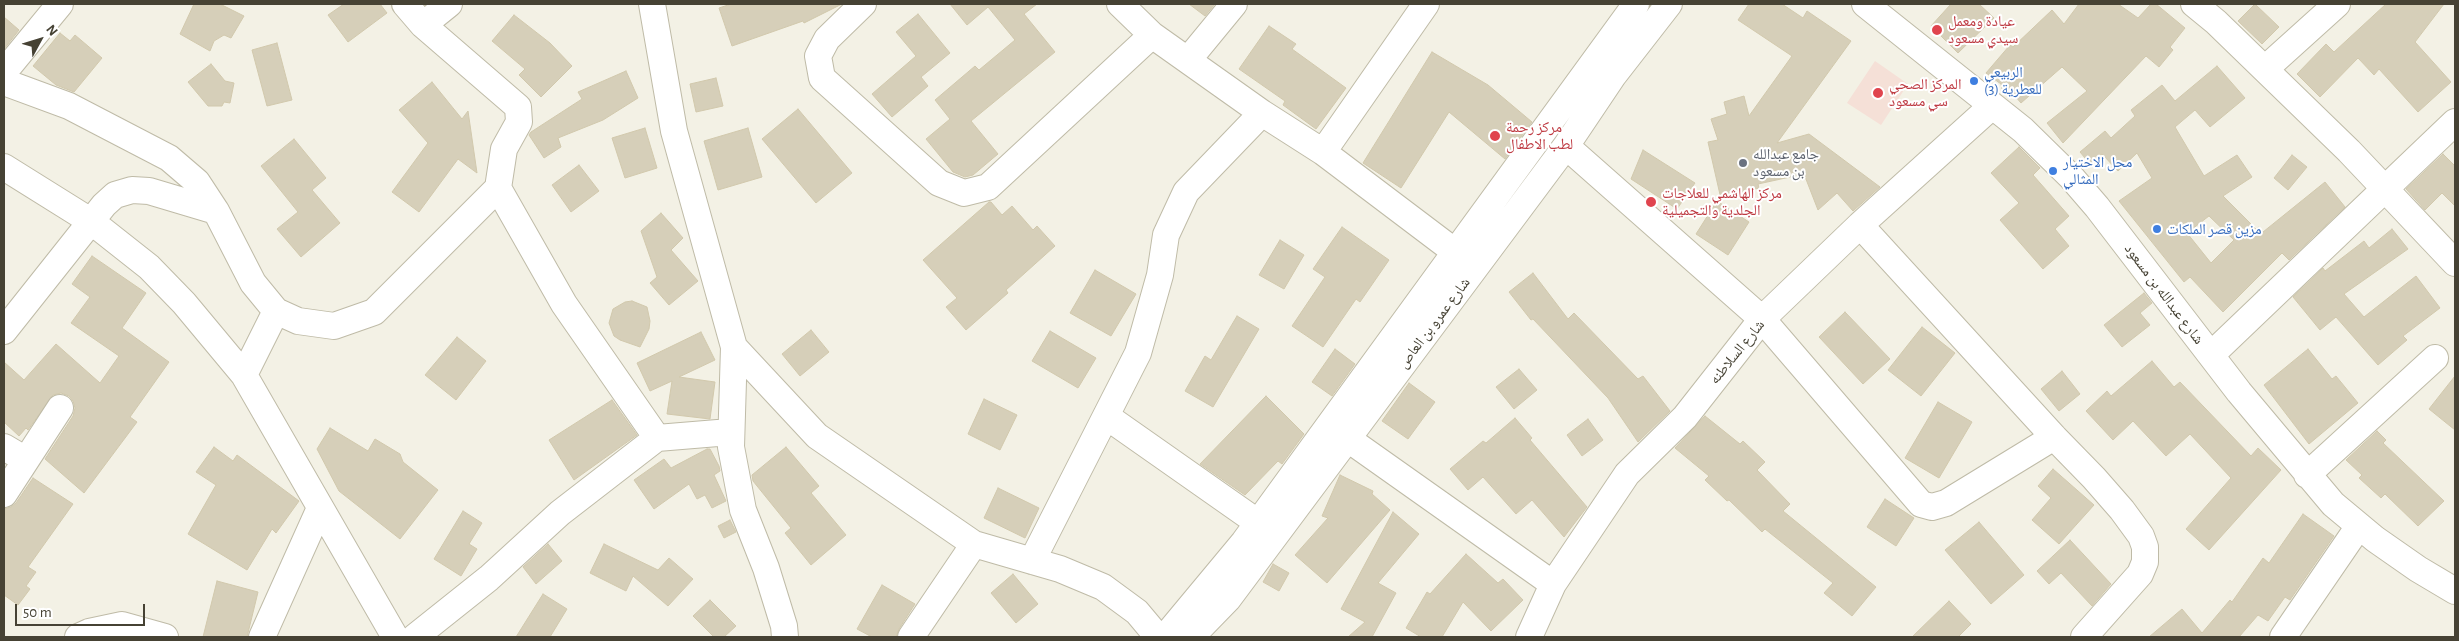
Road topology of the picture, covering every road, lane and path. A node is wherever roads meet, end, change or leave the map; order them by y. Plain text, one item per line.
1 (60, 4) edge
2 (405, 4) edge
3 (449, 4) edge
4 (652, 4) edge
5 (863, 4) edge
6 (1120, 4) edge
7 (1234, 4) edge
8 (1426, 4) edge
9 (1636, 4) edge
10 (1669, 4) edge
11 (1865, 4) edge
12 (2194, 4) edge
13 (2337, 4) edge
14 (423, 25) junction
15 (1152, 35) junction
16 (1188, 60) junction
17 (2265, 69) junction
18 (4, 72) edge
19 (4, 82) edge
20 (1992, 106) junction
21 (1262, 113) junction
22 (2455, 122) edge
23 (1566, 146) junction
24 (1323, 152) junction
25 (4, 167) edge
26 (498, 188) junction
27 (2387, 189) junction
28 (216, 211) junction
29 (92, 222) junction
30 (1860, 225) junction
31 (1454, 251) junction
32 (2455, 263) edge
33 (276, 311) junction
34 (1762, 319) junction
35 (4, 331) edge
36 (734, 347) junction
37 (2211, 355) junction
38 (2435, 358) dead end
39 (244, 375) junction
40 (60, 408) dead end
41 (1106, 416) junction
42 (730, 432) junction
43 (2054, 437) junction
44 (657, 438) junction
45 (1348, 439) junction
46 (4, 447) edge
47 (26, 460) junction
48 (2306, 475) junction
49 (4, 494) edge
50 (320, 508) junction
51 (1257, 522) junction
52 (2359, 526) junction
53 (974, 544) junction
54 (1032, 561) junction
55 (1553, 584) junction
56 (2455, 591) edge
57 (78, 637) edge
58 (165, 637) edge
59 (262, 637) edge
60 (395, 637) edge
61 (415, 637) edge
62 (785, 637) edge
63 (911, 637) edge
64 (1158, 637) edge
65 (1165, 637) edge
66 (1192, 637) edge
67 (1529, 637) edge
68 (2084, 637) edge
69 (2283, 637) edge

1 - 18 street
2 - 14 street
3 - 14 street
4 - 36 street
5 - 15 street
6 - 15 street
7 - 16 street
8 - 24 street
9 - 31 street
10 - 23 street, شارع عمرو بن العاص
11 - 20 street, شارع عبدالله بن مسعود
12 - 17 street
13 - 17 street
14 - 26 street
15 - 16 street
16 - 21 street
17 - 27 street
19 - 28 street
20 - 30 street, شارع السلاطنه
20 - 37 street, شارع عبدالله بن مسعود
21 - 24 street
21 - 41 street
22 - 27 street
23 - 34 street
23 - 45 street, شارع عمرو بن العاص
24 - 31 street
25 - 29 street
26 - 33 street
26 - 44 street
27 - 32 street
27 - 37 street
28 - 29 street
28 - 33 street
29 - 35 street
29 - 39 street
30 - 34 street, شارع السلاطنه
30 - 43 street
31 - 51 street
33 - 39 street
34 - 43 street
34 - 55 street, شارع السلاطنه
36 - 42 street
36 - 53 street
37 - 48 street, شارع عبدالله بن مسعود
38 - 48 street
39 - 50 street
40 - 47 street
41 - 51 street
41 - 54 street
42 - 44 street
42 - 62 street
43 - 68 street
44 - 61 street
45 - 55 street
45 - 66 street, شارع عمرو بن العاص
46 - 47 street
47 - 49 street
48 - 52 street, شارع عبدالله بن مسعود
50 - 59 street
50 - 60 street
51 - 65 street
52 - 56 street, شارع عبدالله بن مسعود
52 - 69 street
53 - 54 street
53 - 63 street
54 - 64 street
55 - 67 street, شارع السلاطنه
57 - 58 street

